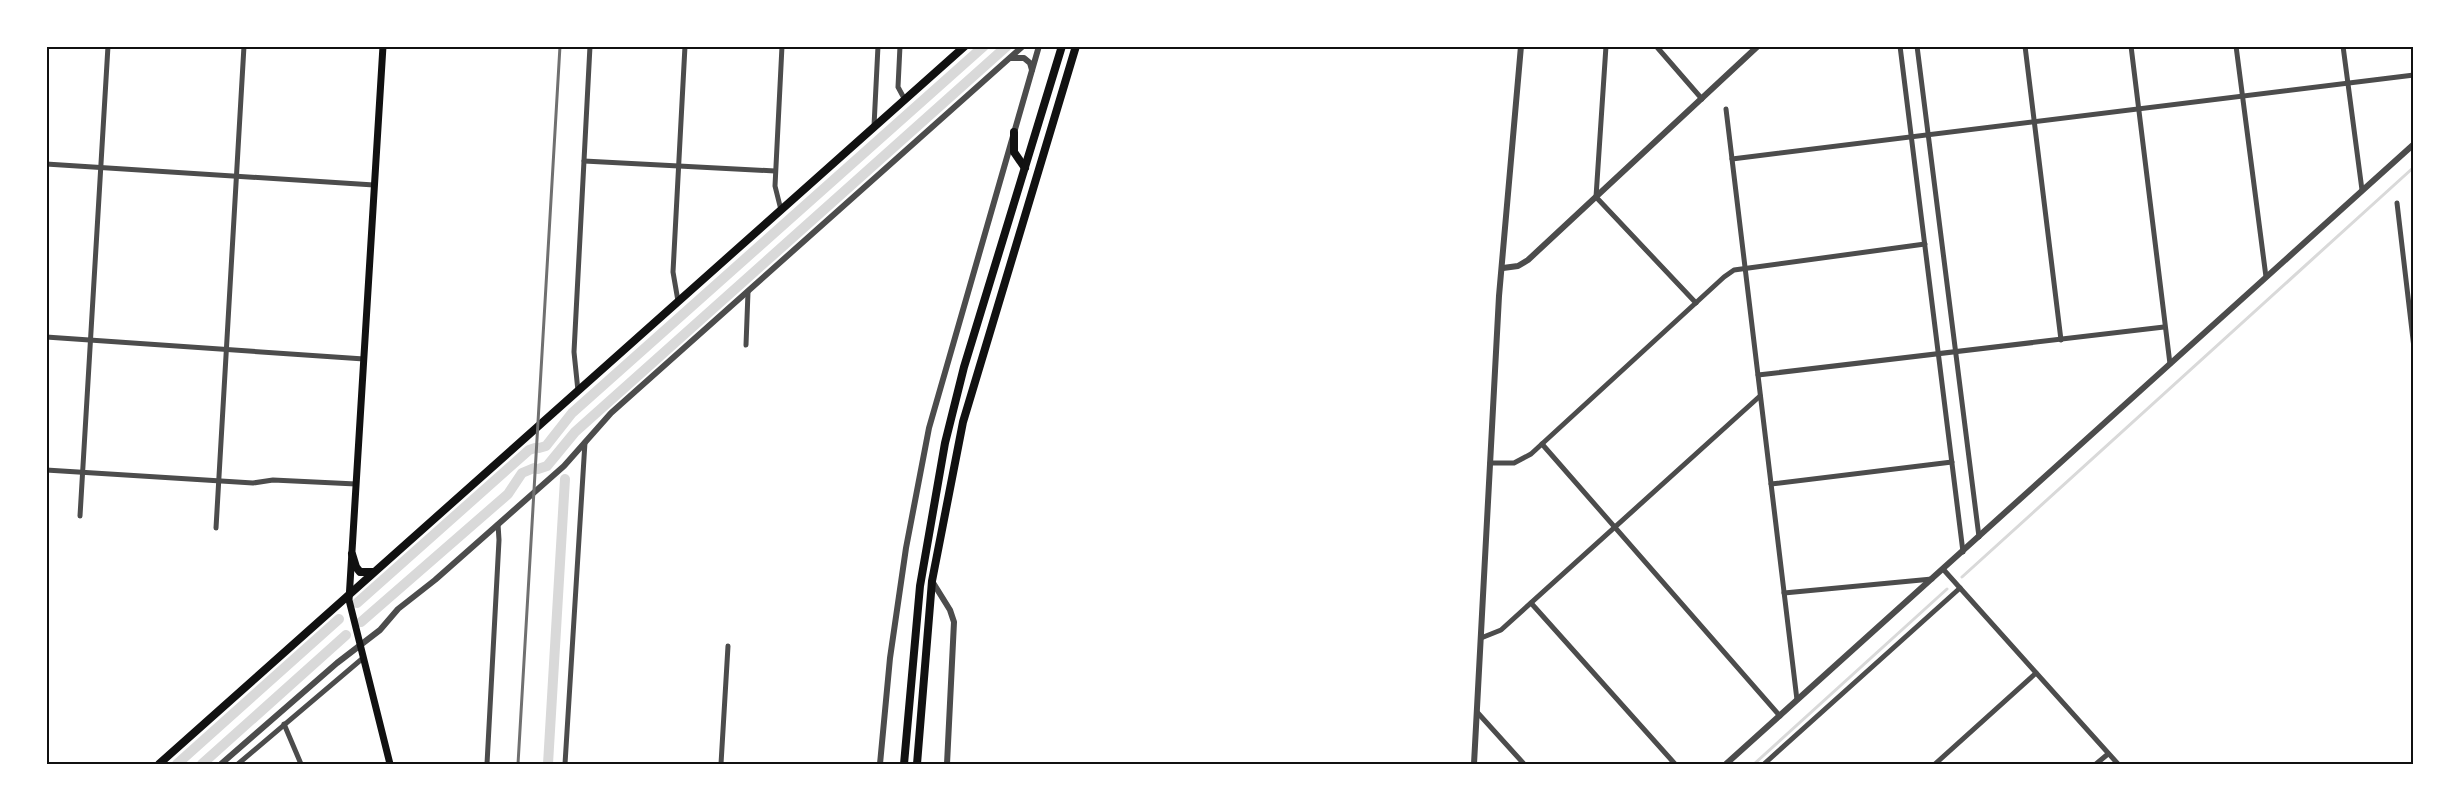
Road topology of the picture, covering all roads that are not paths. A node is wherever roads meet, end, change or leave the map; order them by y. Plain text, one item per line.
1 (108, 46) edge
2 (244, 46) edge
3 (383, 46) edge
4 (590, 46) edge
5 (685, 46) edge
6 (782, 46) edge
7 (878, 46) edge
8 (900, 46) edge
9 (965, 46) edge
10 (1023, 46) edge
11 (1039, 46) edge
12 (1062, 46) edge
13 (1076, 46) edge
14 (1521, 46) edge
15 (1606, 46) edge
16 (1656, 46) edge
17 (1758, 46) edge
18 (1900, 46) edge
19 (1917, 46) edge
20 (2025, 46) edge
21 (2131, 46) edge
22 (2236, 46) edge
23 (2343, 46) edge
24 (1010, 58) junction
25 (1032, 71) junction
26 (2414, 75) edge
27 (2348, 84) junction
28 (2242, 96) junction
29 (1702, 99) junction
30 (905, 100) junction
31 (2138, 109) junction
32 (1726, 110) dead end
33 (2034, 122) junction
34 (874, 127) junction
35 (1014, 132) junction
36 (1928, 135) junction
37 (1912, 137) junction
38 (2414, 144) edge
39 (1732, 159) junction
40 (584, 161) junction
41 (46, 164) edge
42 (679, 166) junction
43 (101, 167) junction
44 (1025, 168) junction
45 (776, 171) junction
46 (236, 176) junction
47 (374, 185) junction
48 (2362, 190) junction
49 (1596, 197) junction
50 (2397, 203) dead end
51 (781, 210) junction
52 (1925, 244) junction
53 (1503, 267) junction
54 (1745, 267) junction
55 (2266, 278) junction
56 (748, 292) junction
57 (678, 302) junction
58 (1696, 303) junction
59 (2164, 327) junction
60 (46, 337) edge
61 (90, 340) junction
62 (2061, 340) junction
63 (746, 345) dead end
64 (2413, 345) edge
65 (226, 350) junction
66 (1955, 352) junction
67 (1939, 354) junction
68 (364, 359) junction
69 (2170, 364) junction
70 (1758, 375) junction
71 (578, 390) junction
72 (1760, 396) junction
73 (585, 442) junction
74 (1542, 444) junction
75 (1952, 462) junction
76 (1490, 463) junction
77 (46, 470) edge
78 (82, 472) junction
79 (218, 481) junction
80 (356, 484) junction
81 (1771, 484) junction
82 (80, 516) dead end
83 (498, 522) junction
84 (1615, 527) junction
85 (216, 528) dead end
86 (1979, 537) junction
87 (1963, 552) junction
88 (352, 554) junction
89 (1943, 569) junction
90 (376, 571) junction
91 (1932, 579) junction
92 (932, 581) junction
93 (1960, 588) junction
94 (1784, 593) junction
95 (349, 595) junction
96 (1531, 603) junction
97 (1481, 638) junction
98 (360, 645) junction
99 (728, 646) dead end
100 (363, 658) junction
101 (2036, 673) junction
102 (1797, 700) junction
103 (1477, 712) junction
104 (1780, 716) junction
105 (284, 724) junction
106 (2108, 754) junction
107 (159, 765) edge
108 (221, 765) edge
109 (238, 765) edge
110 (301, 765) edge
111 (390, 765) edge
112 (487, 765) edge
113 (565, 765) edge
114 (721, 765) edge
115 (880, 765) edge
116 (904, 765) edge
117 (917, 765) edge
118 (947, 765) edge
119 (1474, 765) edge
120 (1524, 765) edge
121 (1675, 765) edge
122 (1726, 765) edge
123 (1764, 765) edge
124 (1935, 765) edge
125 (2096, 765) edge
126 (2118, 765) edge

1 - 43 street
2 - 46 street
3 - 47 main road
4 - 40 street
5 - 42 street
6 - 45 street
7 - 34 street
8 - 30 street
9 - 30 main road
10 - 24 street
11 - 25 street
12 - 44 main road
13 - 92 main road
14 - 53 street
15 - 49 street
16 - 29 street
17 - 29 street
18 - 37 street
19 - 36 street
20 - 33 street
21 - 31 street
22 - 28 street
23 - 27 street
24 - 25 street
24 - 56 street
25 - 35 street
26 - 27 street
27 - 28 street
27 - 48 street
28 - 31 street
28 - 55 street
29 - 49 street
30 - 34 main road
31 - 33 street
31 - 59 street
32 - 39 street
33 - 36 street
33 - 62 street
34 - 51 main road
35 - 44 main road
35 - 115 street
36 - 37 street
36 - 66 street
37 - 39 street
37 - 52 street
38 - 48 street
39 - 54 street
40 - 42 street
40 - 71 street
41 - 43 street
42 - 45 street
42 - 57 street
43 - 46 street
43 - 61 street
44 - 116 main road
45 - 51 street
46 - 47 street
46 - 65 street
47 - 68 main road
48 - 55 street
49 - 53 street
49 - 58 street
50 - 64 street
51 - 57 main road
52 - 54 street
52 - 67 street
53 - 76 street
54 - 58 street
54 - 70 street
55 - 69 street
56 - 63 street
56 - 73 street
57 - 71 main road
58 - 74 street
59 - 62 street
59 - 69 street
60 - 61 street
61 - 65 street
61 - 78 street
62 - 66 street
65 - 68 street
65 - 79 street
66 - 67 street
66 - 86 street
67 - 70 street
67 - 75 street
68 - 80 main road
69 - 86 street
70 - 72 street
71 - 90 main road
72 - 81 street
72 - 84 street
73 - 83 street
73 - 113 street
74 - 76 street
74 - 84 street
75 - 81 street
75 - 87 street
76 - 97 street
77 - 78 street
78 - 79 street
78 - 82 street
79 - 80 street
79 - 85 street
80 - 88 main road
81 - 94 street
83 - 98 street
83 - 112 street
84 - 96 street
84 - 104 street
86 - 87 street
87 - 89 street
88 - 90 main road
88 - 95 main road
89 - 91 street
89 - 93 street
90 - 95 main road
91 - 94 street
91 - 102 street
92 - 117 main road
92 - 118 street
93 - 101 street
93 - 123 street
94 - 102 street
95 - 98 main road
95 - 107 main road
96 - 97 street
96 - 121 street
97 - 103 street
98 - 100 main road
98 - 108 street
99 - 114 street
100 - 105 street
100 - 111 main road
101 - 106 street
101 - 124 street
102 - 104 street
103 - 119 street
103 - 120 street
104 - 122 street
105 - 109 street
105 - 110 street
106 - 125 street
106 - 126 street

